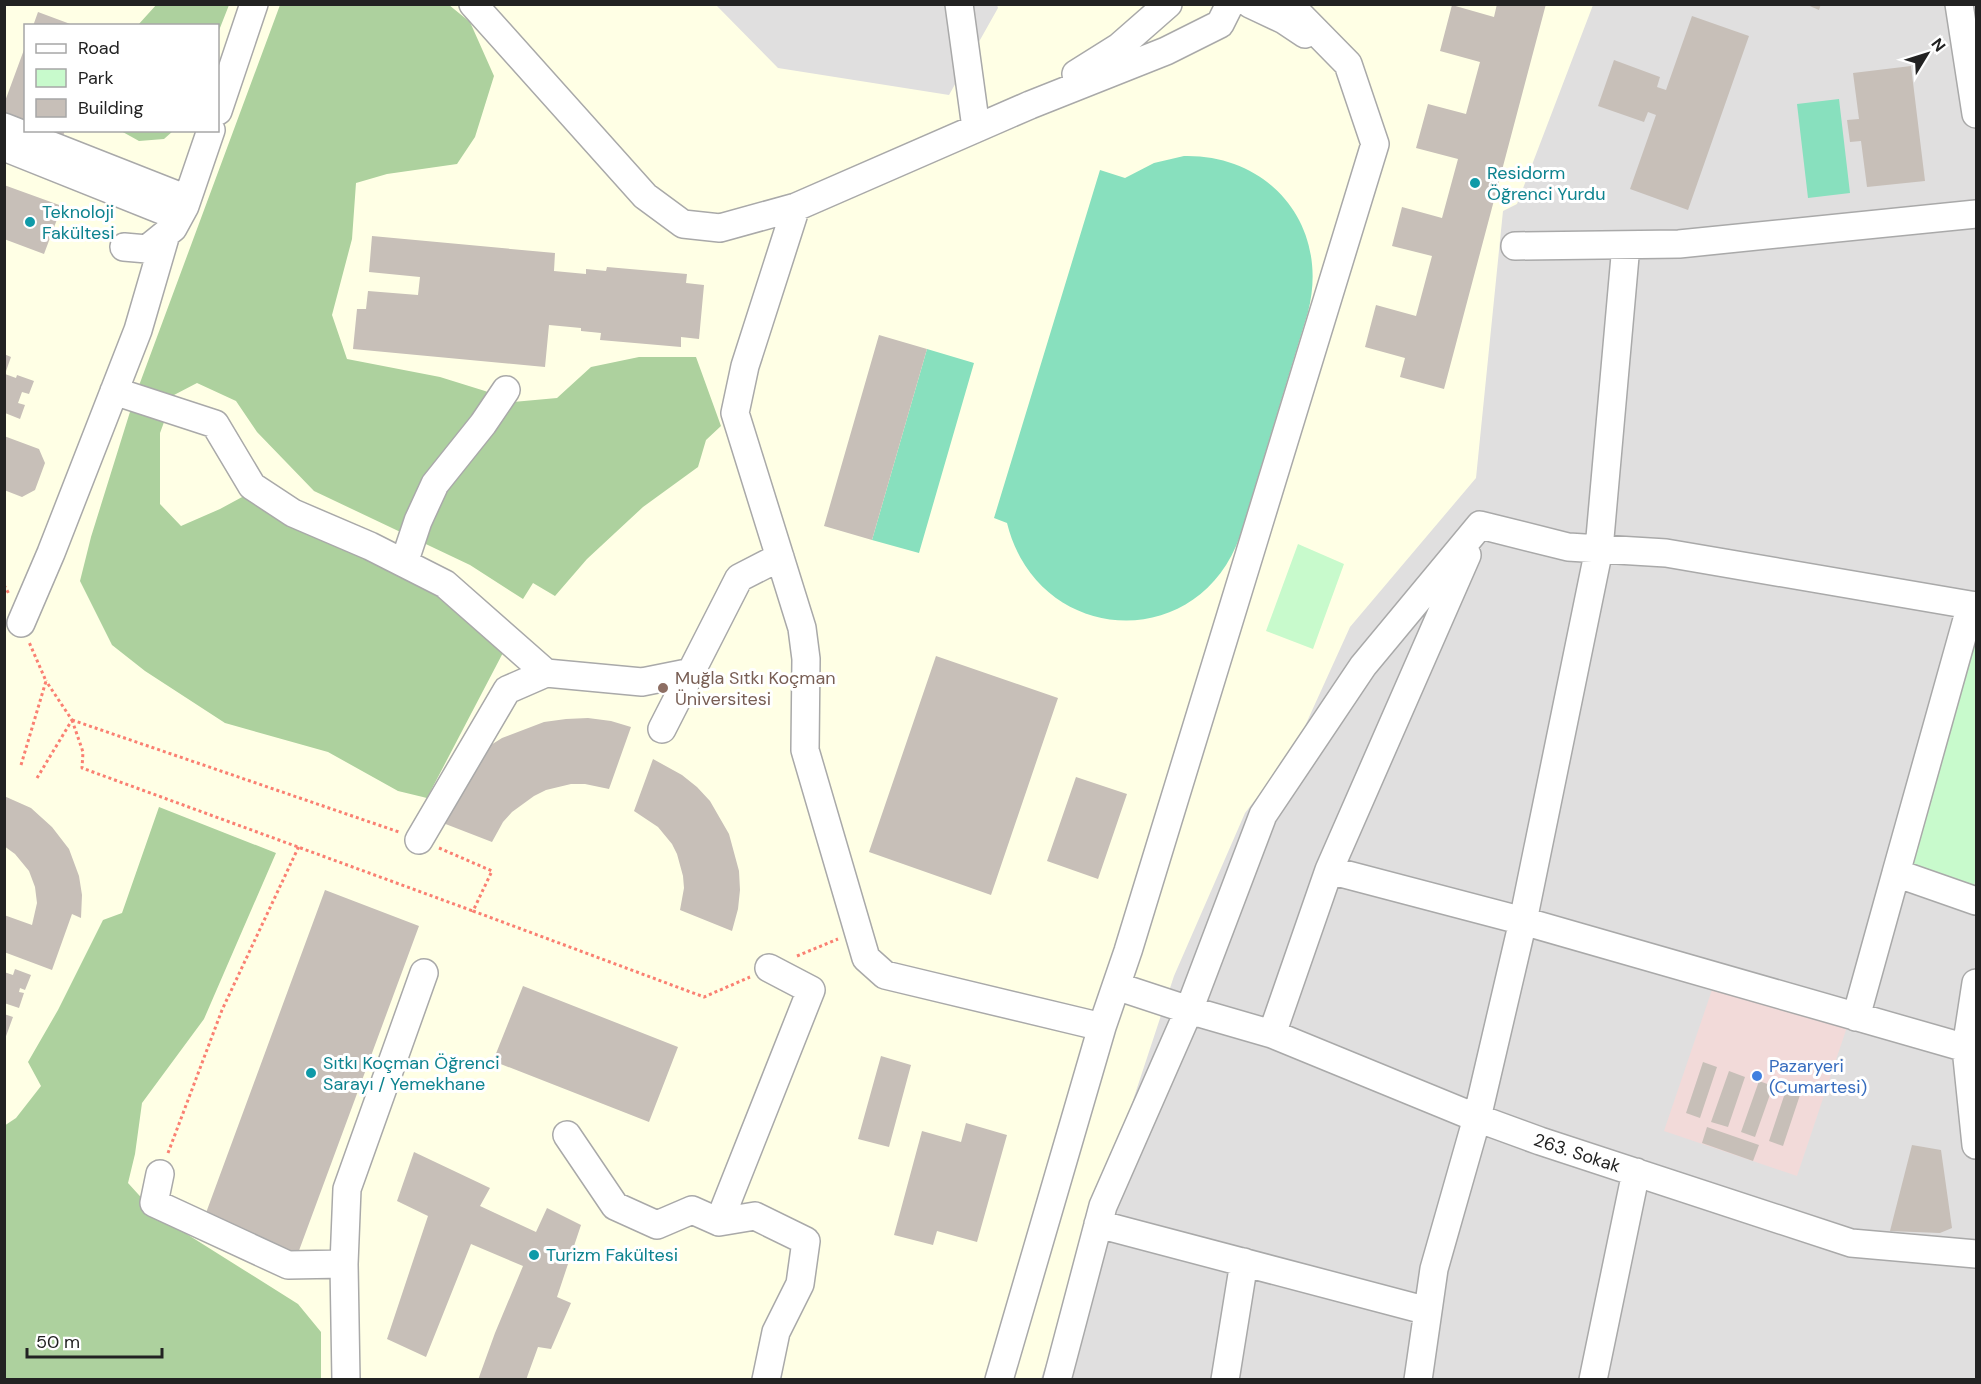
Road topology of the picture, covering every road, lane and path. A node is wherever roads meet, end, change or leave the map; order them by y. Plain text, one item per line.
1 (254, 4) edge
2 (473, 4) edge
3 (959, 4) edge
4 (1168, 4) edge
5 (1230, 4) edge
6 (1250, 4) edge
7 (1289, 4) edge
8 (1965, 8) edge
9 (1348, 64) junction
10 (1030, 105) junction
11 (219, 108) edge
12 (1977, 114) edge
13 (4, 126) edge
14 (976, 128) junction
15 (210, 132) edge
16 (4, 147) edge
17 (796, 207) junction
18 (1977, 214) edge
19 (177, 216) junction
20 (1626, 244) junction
21 (1515, 246) dead end
22 (124, 247) dead end
23 (506, 390) dead end
24 (114, 391) junction
25 (1480, 525) junction
26 (1599, 549) junction
27 (780, 557) junction
28 (404, 563) junction
29 (1974, 605) edge
30 (21, 623) joint
31 (692, 672) junction
32 (546, 673) junction
33 (46, 681) junction
34 (72, 720) junction
35 (662, 729) dead end
36 (21, 765) dead end
37 (37, 778) dead end
38 (419, 840) junction
39 (299, 846) junction
40 (1329, 870) junction
41 (1896, 873) junction
42 (1977, 901) edge
43 (473, 911) junction
44 (1523, 921) junction
45 (842, 937) dead end
46 (769, 968) junction
47 (424, 973) dead end
48 (1977, 983) edge
49 (1116, 986) junction
50 (1189, 1010) junction
51 (1856, 1017) junction
52 (1102, 1027) junction
53 (1272, 1034) junction
54 (1971, 1048) edge
55 (1477, 1118) junction
56 (567, 1135) dead end
57 (1977, 1145) edge
58 (1636, 1172) junction
59 (160, 1174) joint
60 (719, 1222) junction
61 (1098, 1224) junction
62 (1977, 1254) edge
63 (1244, 1262) junction
64 (344, 1264) junction
65 (1428, 1311) junction
66 (346, 1380) edge
67 (766, 1380) edge
68 (999, 1380) edge
69 (1057, 1380) edge
70 (1225, 1380) edge
71 (1418, 1380) edge
72 (1593, 1380) edge

1 - 11 street
2 - 17 street
3 - 14 street
4 - 10 street
5 - 10 street
6 - 9 street
7 - 9 street
8 - 12 street
9 - 49 street
10 - 14 street
13 - 19 street
14 - 17 street
15 - 19 street
16 - 19 street
17 - 27 street
18 - 20 street
19 - 22 street
19 - 24 street
20 - 21 street
20 - 26 street
23 - 28 street
24 - 28 street
24 - 30 street
25 - 26 street
25 - 40 street
25 - 50 street
26 - 29 street
26 - 44 street
27 - 31 street
27 - 52 street
28 - 32 street
29 - 41 street
30 - 33 path
31 - 32 street
31 - 35 street
32 - 38 street
33 - 34 path
33 - 36 path
34 - 37 path
34 - 38 path
34 - 39 path
38 - 43 path
39 - 43 path
39 - 59 path
40 - 44 street
40 - 53 street
41 - 42 street
41 - 51 street
43 - 46 path
44 - 51 street
44 - 55 street
45 - 46 path
46 - 60 street
47 - 64 street
48 - 54 street
49 - 50 street, 263. Sokak
49 - 52 street
50 - 53 street, 263. Sokak
50 - 61 street
51 - 54 street
52 - 68 street
53 - 55 street, 263. Sokak
54 - 57 street
55 - 58 street, 263. Sokak
55 - 65 street
56 - 60 street
58 - 62 street, 263. Sokak
58 - 72 street
59 - 64 street
60 - 67 street
61 - 63 street
61 - 69 street
63 - 65 street
63 - 70 street
64 - 66 street
65 - 71 street

